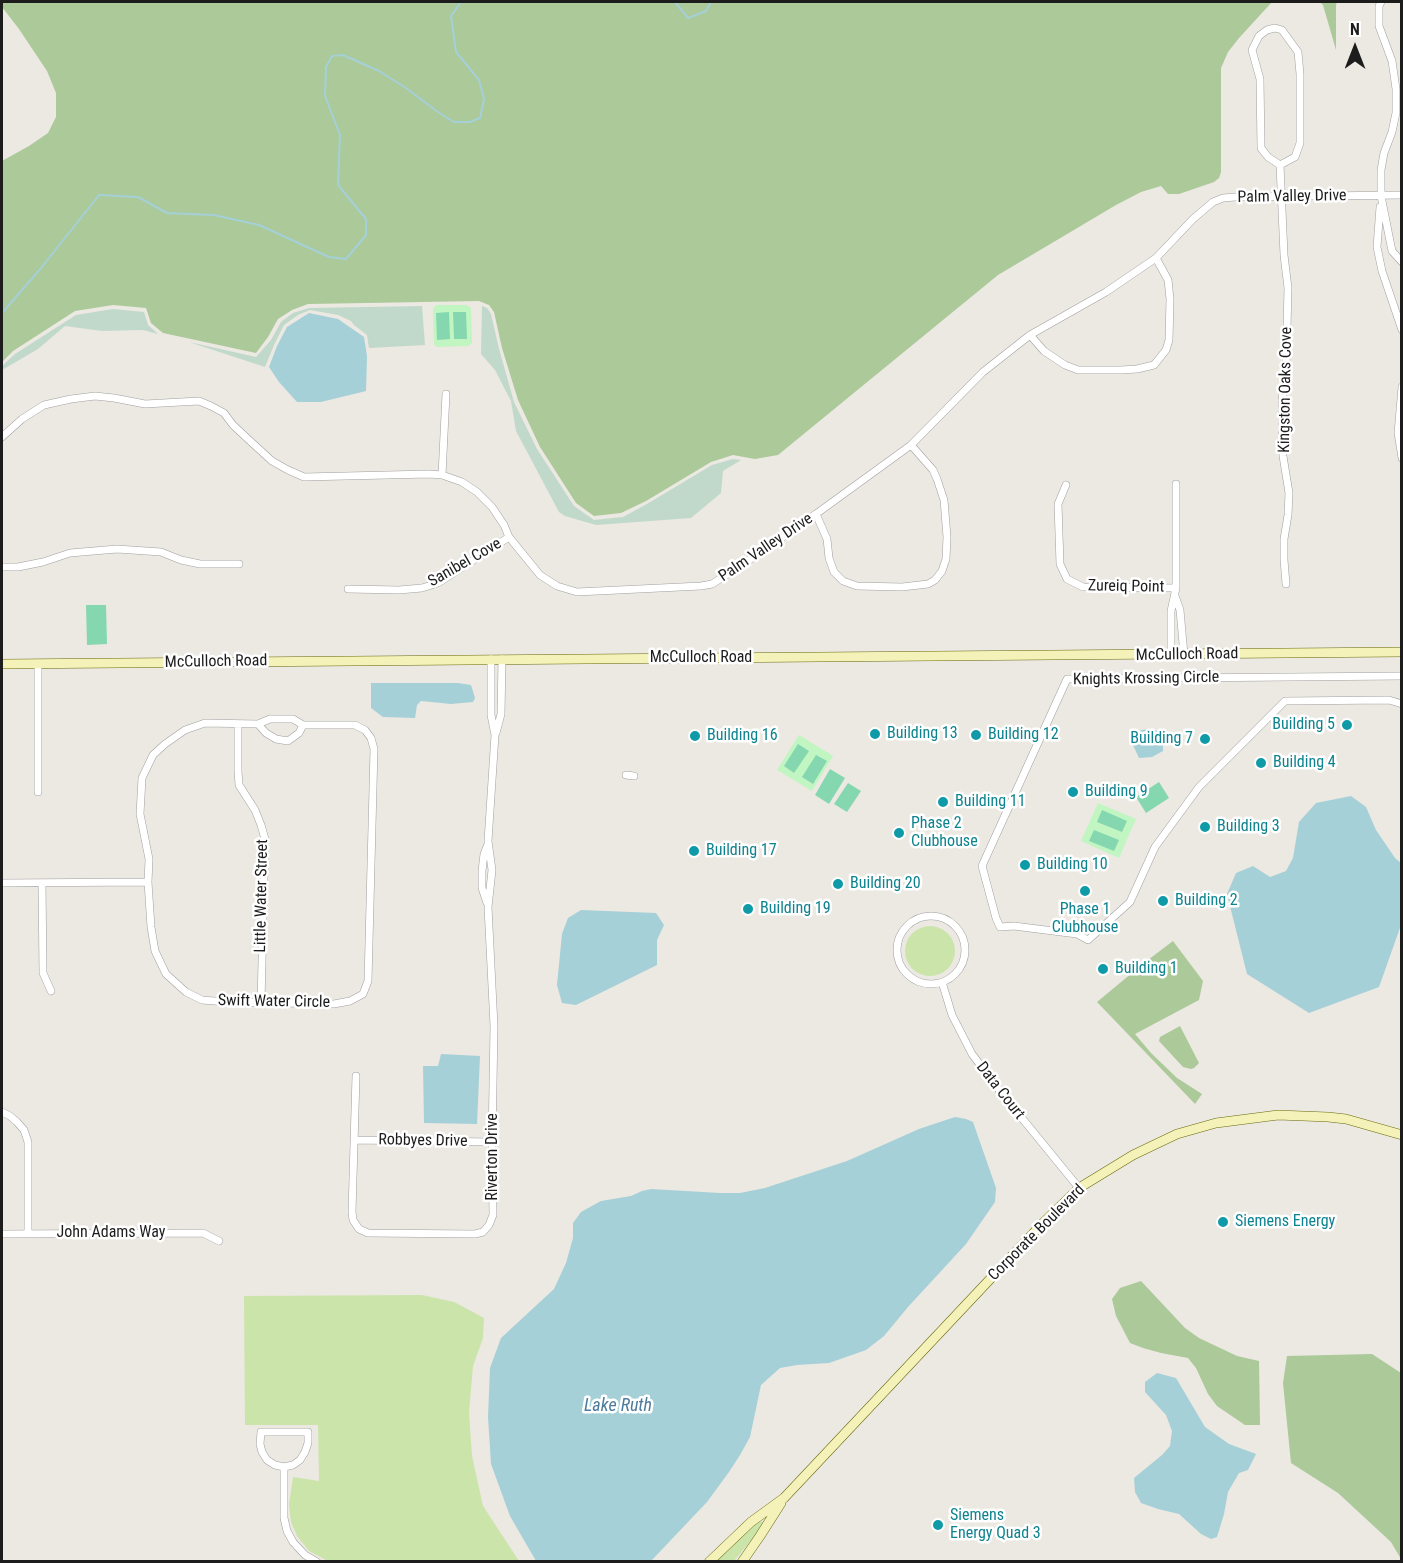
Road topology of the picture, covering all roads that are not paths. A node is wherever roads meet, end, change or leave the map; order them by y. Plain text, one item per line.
1 (1381, 2) edge
2 (1280, 165) junction
3 (1401, 195) edge
4 (1282, 196) junction
5 (1381, 196) junction
6 (1156, 258) junction
7 (1401, 261) edge
8 (1401, 330) edge
9 (1030, 335) junction
10 (1401, 387) edge
11 (446, 394) dead end
12 (2, 437) edge
13 (911, 445) junction
14 (1401, 458) edge
15 (442, 474) junction
16 (1176, 484) dead end
17 (1066, 485) dead end
18 (816, 514) junction
19 (509, 537) junction
20 (238, 564) dead end
21 (2, 567) edge
22 (1286, 584) dead end
23 (348, 589) dead end
24 (1176, 592) junction
25 (1171, 624) junction
26 (1181, 624) junction
27 (1401, 652) edge
28 (1171, 655) junction
29 (1184, 655) junction
30 (491, 659) junction
31 (502, 659) junction
32 (2, 664) edge
33 (38, 664) junction
34 (1401, 676) edge
35 (1401, 704) edge
36 (238, 724) junction
37 (258, 724) junction
38 (303, 725) junction
39 (495, 735) junction
40 (38, 792) dead end
41 (148, 882) junction
42 (2, 883) edge
43 (42, 883) junction
44 (942, 982) junction
45 (51, 991) dead end
46 (261, 1003) junction
47 (356, 1076) dead end
48 (2, 1112) edge
49 (1401, 1135) edge
50 (354, 1140) junction
51 (492, 1142) junction
52 (1079, 1188) junction
53 (2, 1234) edge
54 (28, 1234) junction
55 (219, 1241) dead end
56 (284, 1467) junction
57 (784, 1498) junction
58 (316, 1562) edge
59 (709, 1562) edge
60 (742, 1562) edge

1 - 5 street
2 - 2 street
2 - 4 street, Kingston Oaks Cove
3 - 5 street, Palm Valley Drive
4 - 5 street, Palm Valley Drive
4 - 6 street, Palm Valley Drive
4 - 22 street, Kingston Oaks Cove
5 - 7 street
5 - 8 street
6 - 9 street, Palm Valley Drive
6 - 9 street
9 - 13 street, Palm Valley Drive
10 - 14 street
11 - 15 street
12 - 15 street, Palm Valley Drive
13 - 18 street, Palm Valley Drive
13 - 18 street
15 - 19 street, Palm Valley Drive
16 - 24 street
17 - 24 street, Zureiq Point
18 - 19 street, Palm Valley Drive
19 - 23 street, Sanibel Cove
20 - 21 street
24 - 25 street
24 - 26 street
25 - 26 street
25 - 28 street
26 - 29 street
27 - 29 street, McCulloch Road
28 - 29 street, McCulloch Road
28 - 31 street, McCulloch Road
30 - 31 street, McCulloch Road
30 - 33 street, McCulloch Road
30 - 39 street, Riverton Drive
31 - 39 street, Riverton Drive
32 - 33 street, McCulloch Road
33 - 40 street
34 - 35 street, Knights Krossing Circle
36 - 37 street, Swift Water Circle
36 - 41 street, Swift Water Circle
36 - 46 street, Little Water Street
37 - 38 street, Swift Water Circle
37 - 38 street
38 - 46 street, Swift Water Circle
39 - 51 street, Riverton Drive
41 - 43 street
41 - 46 street, Swift Water Circle
42 - 43 street
43 - 45 street
44 - 44 street
44 - 52 street, Data Court
47 - 50 street, Riverton Drive
48 - 54 street
49 - 52 street, Corporate Boulevard
50 - 51 street, Robbyes Drive
50 - 51 street, Riverton Drive
52 - 57 street, Corporate Boulevard
53 - 54 street, John Adams Way
54 - 55 street, John Adams Way
56 - 56 street
56 - 58 street
57 - 59 street, Corporate Boulevard
57 - 60 street, Corporate Boulevard

